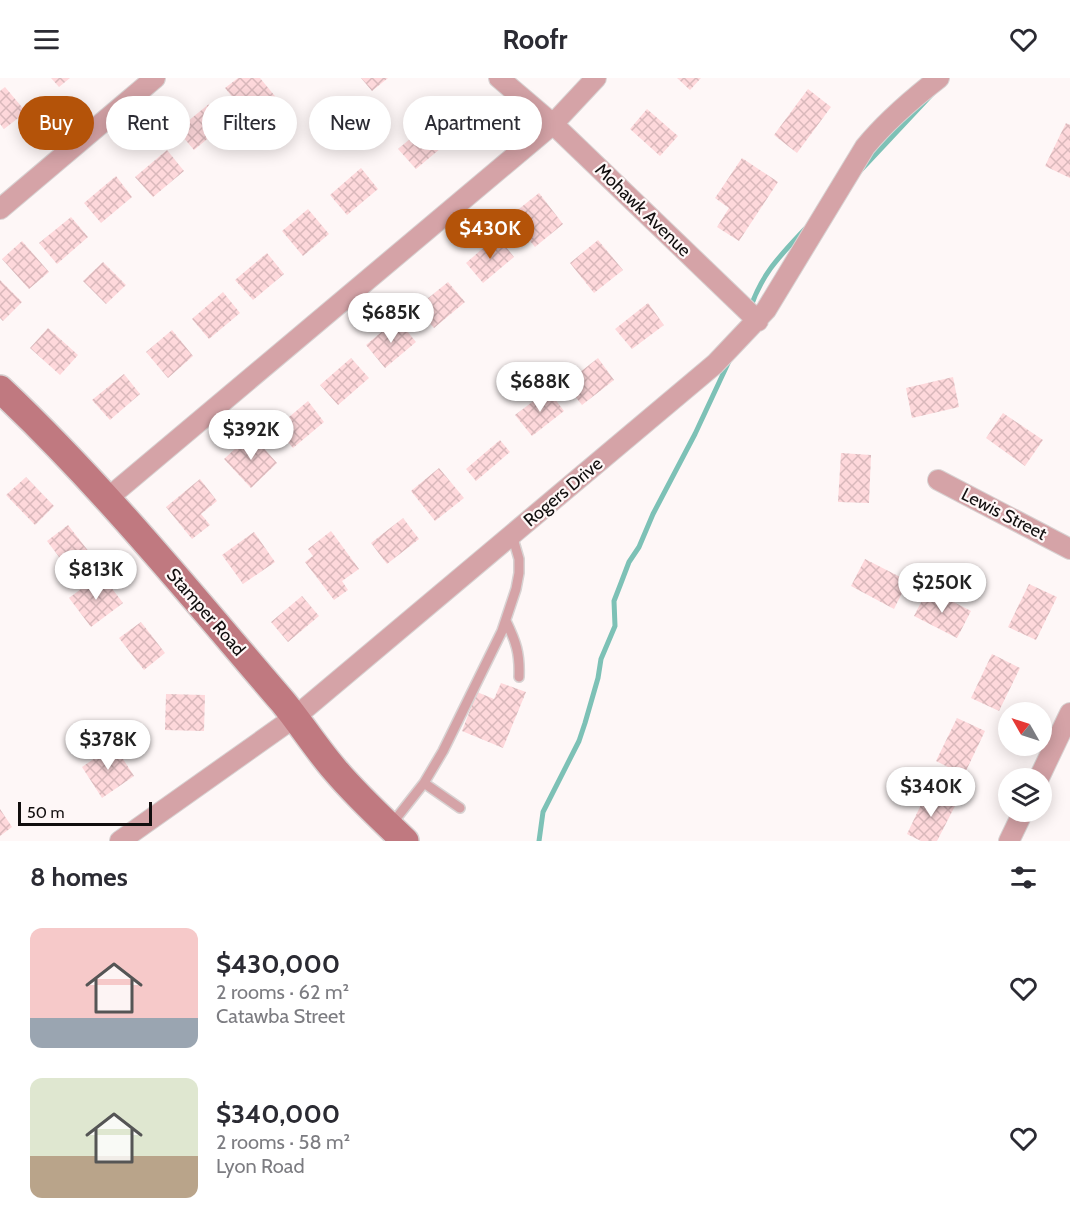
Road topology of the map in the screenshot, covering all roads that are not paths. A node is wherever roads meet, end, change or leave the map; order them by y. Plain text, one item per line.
1 (155, 78) edge
2 (499, 78) edge
3 (596, 78) edge
4 (939, 78) edge
5 (553, 124) junction
6 (0, 209) edge
7 (758, 321) junction
8 (0, 389) edge
9 (938, 480) dead end
10 (108, 498) junction
11 (512, 535) junction
12 (1070, 549) edge
13 (506, 621) junction
14 (519, 677) dead end
15 (1070, 713) edge
16 (295, 717) junction
17 (1044, 768) edge
18 (424, 783) junction
19 (460, 808) dead end
20 (1018, 822) edge
21 (398, 834) edge
22 (120, 841) edge
23 (1009, 841) edge

1 - 6 street
2 - 5 street, Mohawk Avenue
3 - 5 street
4 - 7 street, Rogers Drive
5 - 7 street, Mohawk Avenue
5 - 10 street
7 - 11 street, Rogers Drive
8 - 10 street, Stamper Road
9 - 12 street, Lewis Street
10 - 16 street, Stamper Road
11 - 13 lane
11 - 16 street, Rogers Drive
13 - 14 lane
13 - 18 lane
15 - 17 street
16 - 21 street, Stamper Road
16 - 22 street, Rogers Drive
18 - 19 lane
18 - 21 lane
20 - 23 street

